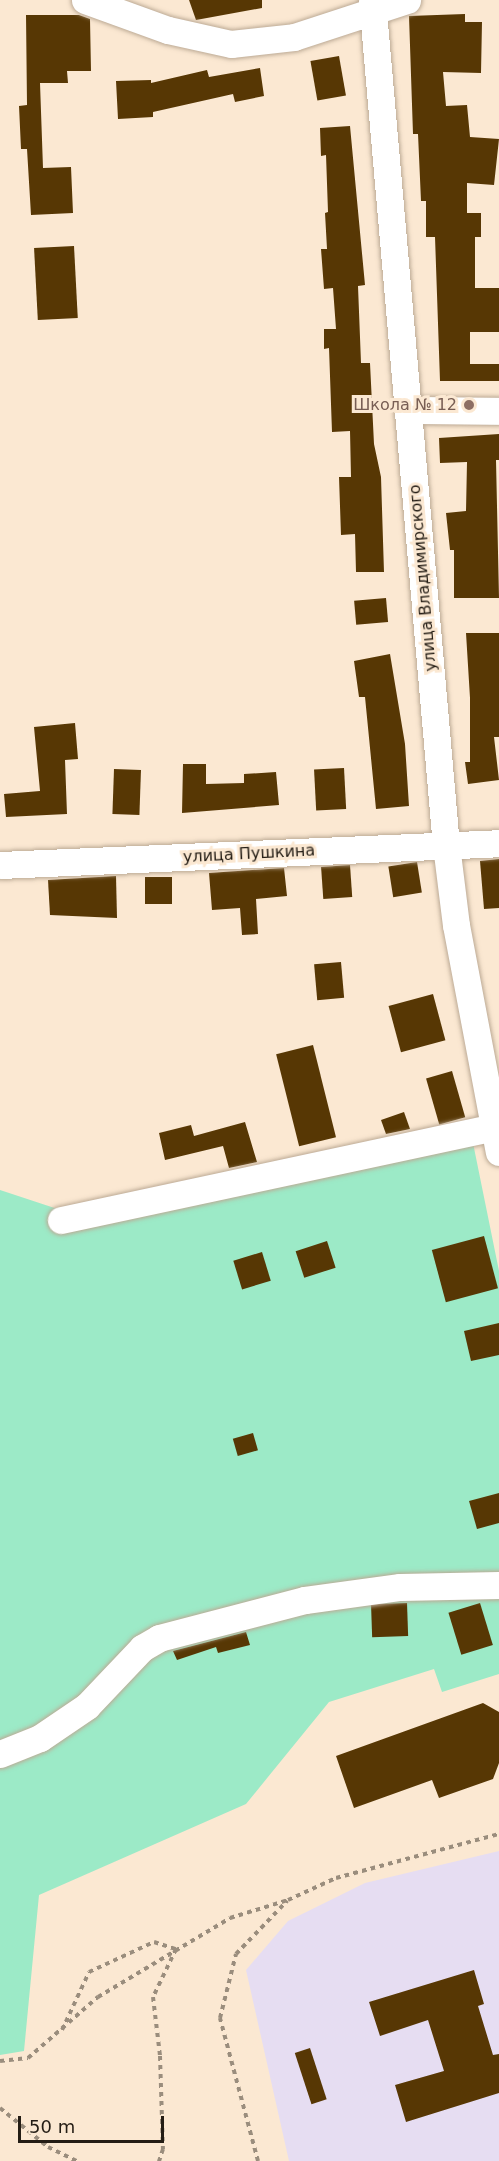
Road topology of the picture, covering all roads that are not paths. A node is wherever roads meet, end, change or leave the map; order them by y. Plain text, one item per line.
1 (85, 0) edge
2 (407, 0) edge
3 (373, 6) edge
4 (408, 411) junction
5 (499, 411) edge
6 (499, 843) edge
7 (446, 845) junction
8 (0, 865) edge
9 (491, 1075) edge
10 (493, 1126) junction
11 (499, 1152) edge
12 (61, 1220) dead end
13 (499, 1585) edge
14 (0, 1754) edge

1 - 3 street
2 - 3 street
3 - 4 street, улица Владимирского
4 - 5 street
4 - 7 street, улица Владимирского
6 - 7 street, улица Пушкина
7 - 8 street, улица Пушкина
7 - 9 street, улица Владимирского
9 - 10 street, улица Владимирского
10 - 11 street, улица Владимирского
10 - 12 street
13 - 14 street

